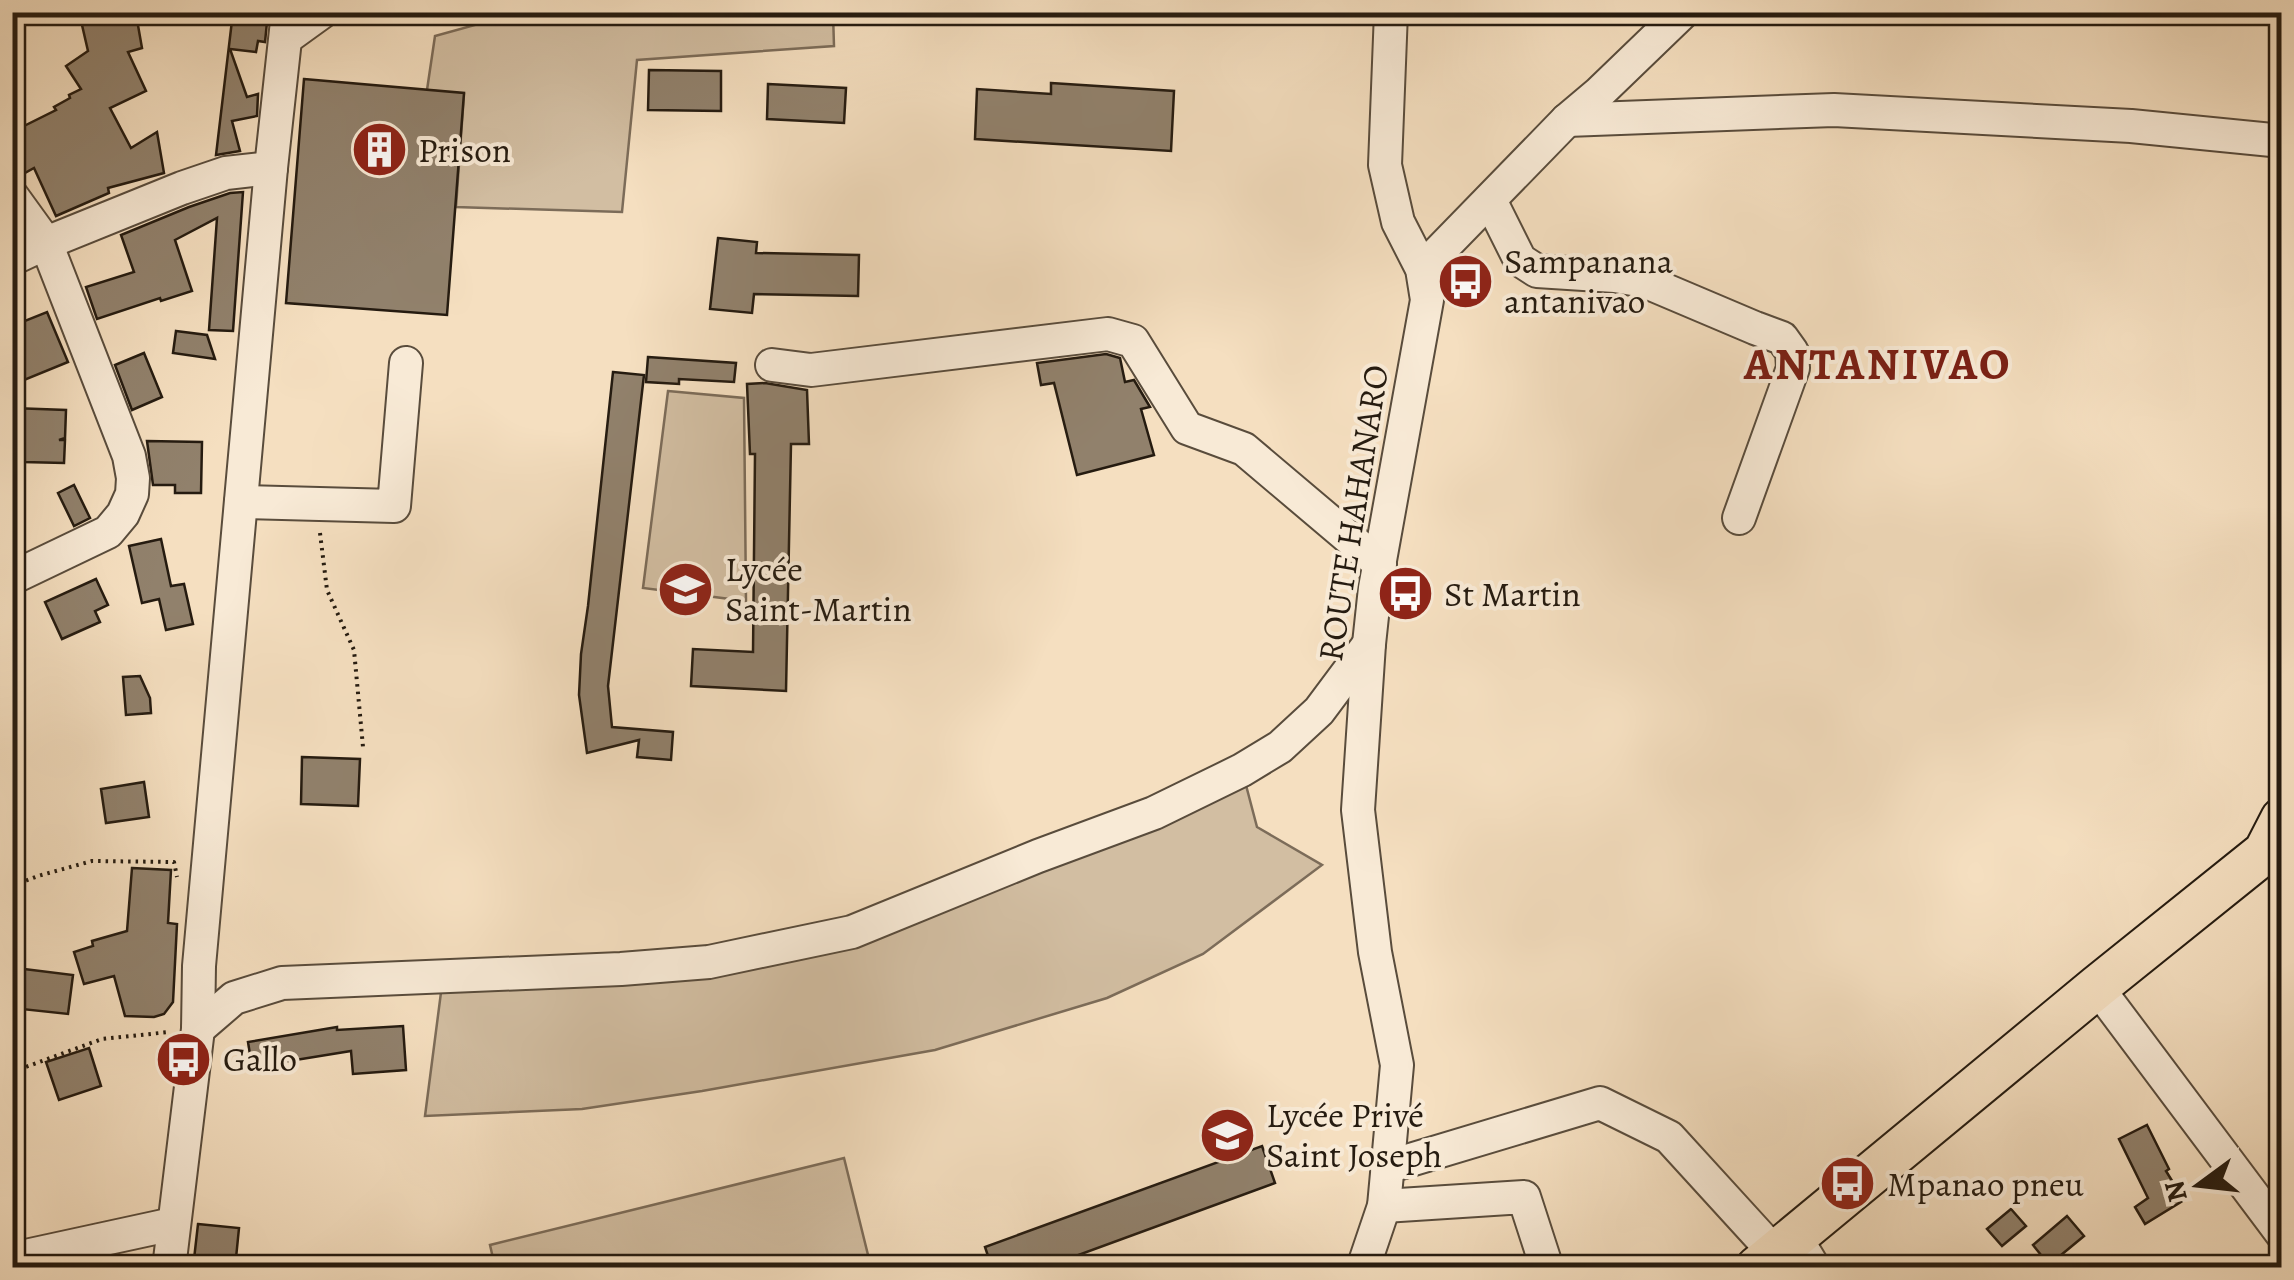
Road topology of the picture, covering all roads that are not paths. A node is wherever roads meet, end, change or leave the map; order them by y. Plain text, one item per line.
1 (322, 12) edge
2 (1392, 12) edge
3 (1683, 12) edge
4 (287, 25) edge
5 (1567, 120) junction
6 (2282, 140) edge
7 (272, 168) junction
8 (12, 196) edge
9 (1490, 200) junction
10 (46, 242) junction
11 (12, 260) edge
12 (1422, 270) junction
13 (406, 363) dead end
14 (772, 365) dead end
15 (241, 502) junction
16 (1739, 518) dead end
17 (1380, 564) junction
18 (12, 578) edge
19 (1369, 644) junction
20 (2282, 819) edge
21 (2098, 987) junction
22 (198, 1029) junction
23 (1387, 1168) junction
24 (1384, 1206) junction
25 (173, 1224) junction
26 (2282, 1234) edge
27 (1785, 1256) edge
28 (12, 1259) edge
29 (169, 1268) edge
30 (1363, 1268) edge
31 (1548, 1268) edge

1 - 4 street
2 - 12 street, ROUTE HAHANARO
3 - 5 street
4 - 7 street
5 - 6 street
5 - 9 street
7 - 10 street
7 - 15 street
8 - 10 street
9 - 12 street
9 - 16 street
10 - 11 street
10 - 18 street
12 - 17 street, ROUTE HAHANARO
13 - 15 street
14 - 17 street
15 - 22 street
17 - 19 street, ROUTE HAHANARO
19 - 22 street
19 - 23 street, ROUTE HAHANARO
20 - 21 main road
21 - 26 street
21 - 27 main road
22 - 25 street
23 - 24 street, ROUTE HAHANARO
23 - 27 street
24 - 30 street, ROUTE HAHANARO
24 - 31 street
25 - 28 street
25 - 29 street

